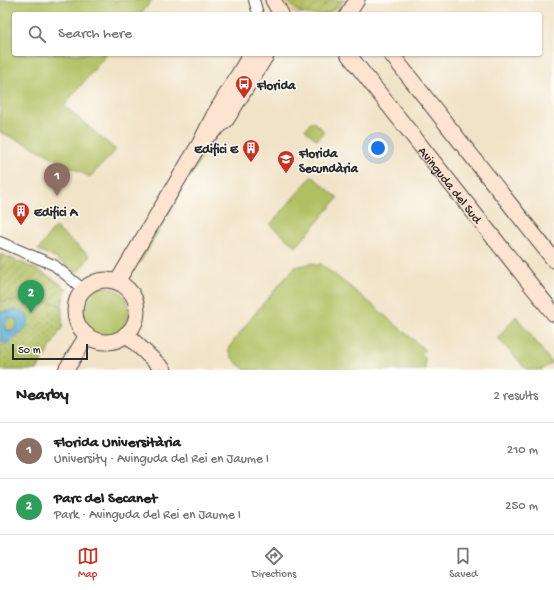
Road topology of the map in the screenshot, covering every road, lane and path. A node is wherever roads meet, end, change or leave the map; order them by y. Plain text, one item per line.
1 (254, 0) edge
2 (358, 0) edge
3 (257, 12) edge
4 (349, 12) edge
5 (364, 12) edge
6 (250, 56) edge
7 (266, 56) edge
8 (350, 56) edge
9 (394, 56) edge
10 (200, 143) junction
11 (0, 242) edge
12 (554, 260) edge
13 (117, 282) junction
14 (84, 290) junction
15 (554, 314) edge
16 (126, 334) junction
17 (87, 335) junction
18 (66, 370) edge
19 (164, 370) edge

1 - 3 street
2 - 4 street
2 - 5 street
6 - 10 street
7 - 10 street
8 - 15 street, Avinguda del Sud
9 - 12 street
10 - 13 street
11 - 14 street
13 - 14 street
13 - 16 street
14 - 17 street
16 - 17 street
16 - 19 street
17 - 18 street

